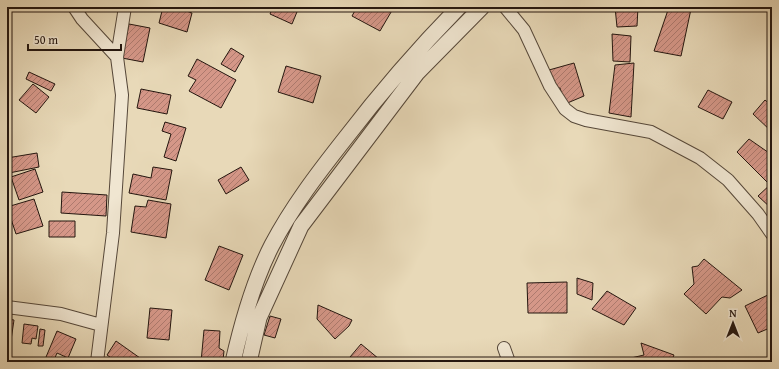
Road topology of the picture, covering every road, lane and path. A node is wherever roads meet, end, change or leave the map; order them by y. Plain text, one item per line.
1 (74, 7) edge
2 (125, 7) edge
3 (459, 7) edge
4 (482, 7) edge
5 (505, 7) edge
6 (117, 57) junction
7 (772, 234) edge
8 (7, 308) edge
9 (101, 325) junction
10 (504, 348) dead end
11 (97, 362) edge
12 (233, 362) edge
13 (249, 362) edge
14 (509, 362) edge

1 - 6 street
2 - 6 street
3 - 12 street
4 - 13 street
5 - 7 street
6 - 9 street
8 - 9 street
9 - 11 street
10 - 14 street

